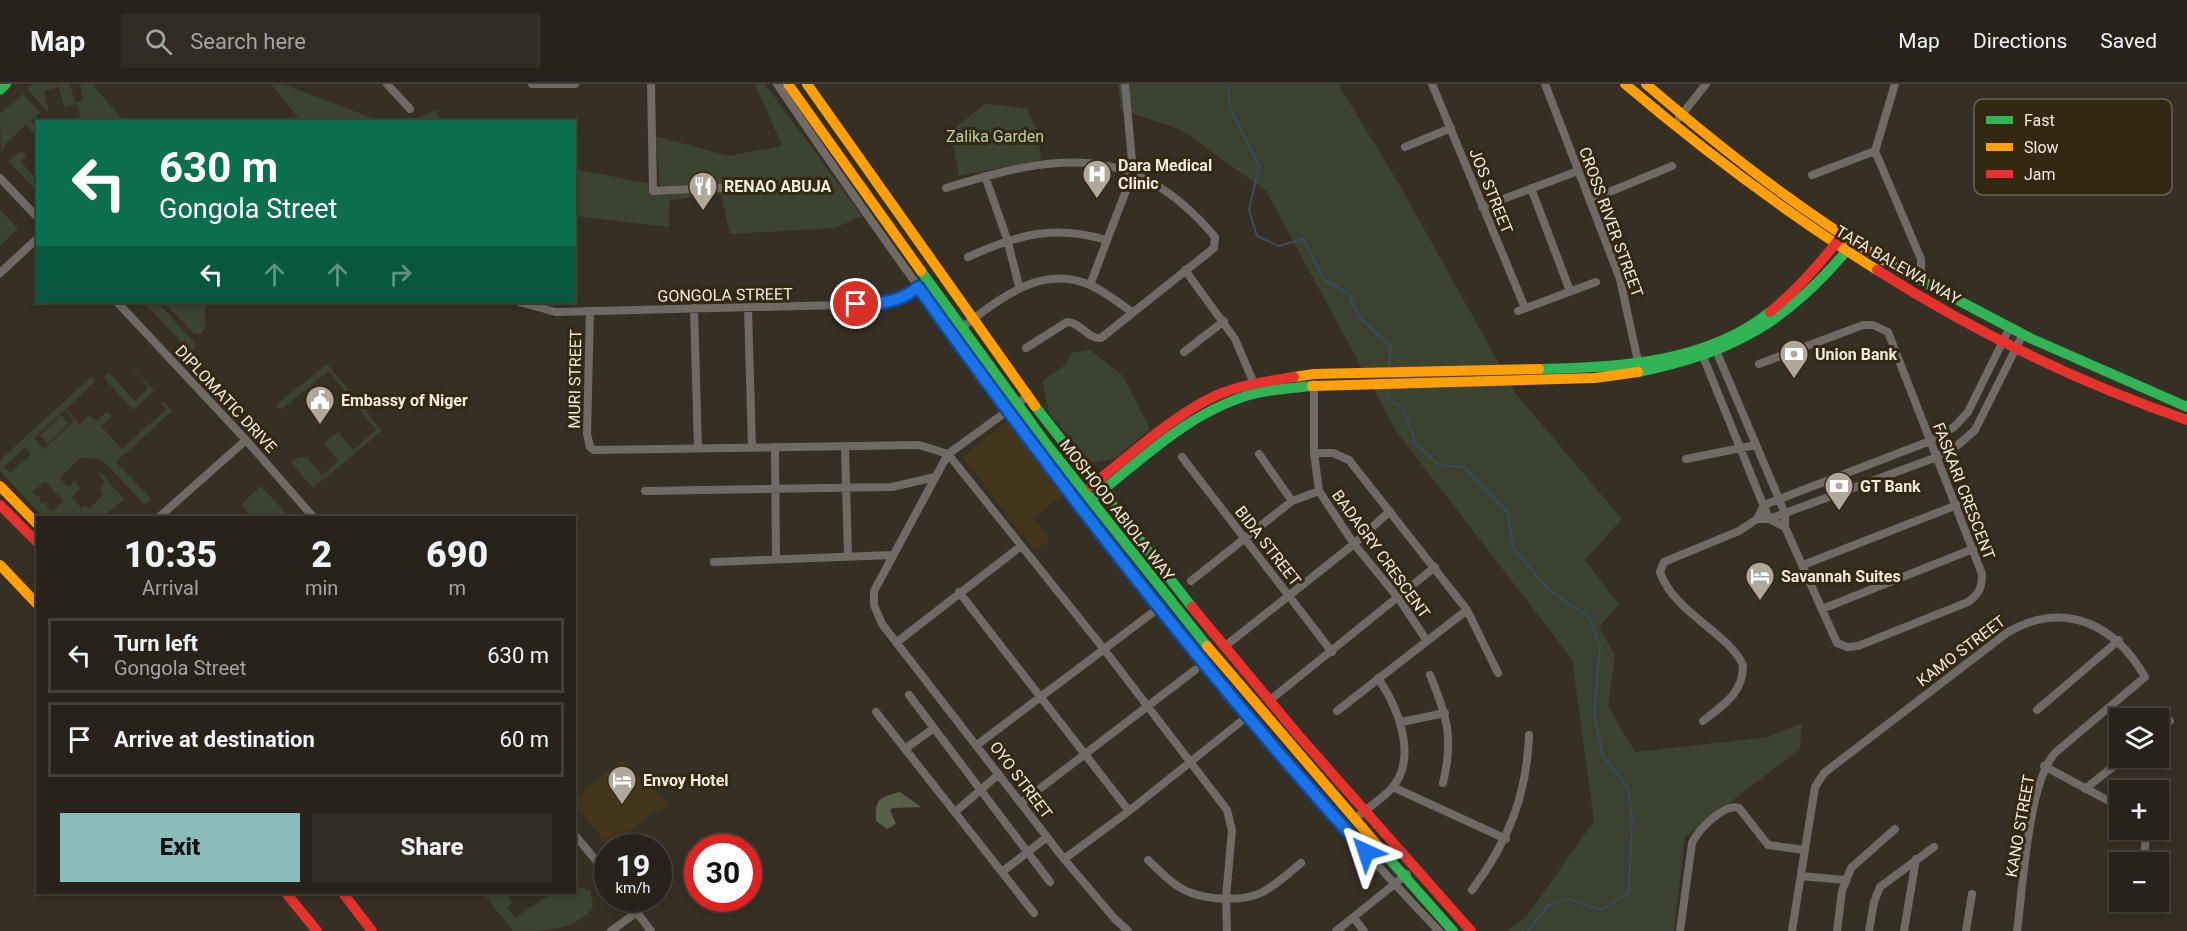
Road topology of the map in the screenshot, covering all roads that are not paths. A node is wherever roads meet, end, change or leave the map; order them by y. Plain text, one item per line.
1 (6, 84) edge
2 (387, 84) edge
3 (532, 84) edge
4 (575, 84) edge
5 (651, 84) edge
6 (777, 84) edge
7 (788, 84) edge
8 (807, 84) edge
9 (1125, 84) edge
10 (1432, 84) edge
11 (1545, 84) edge
12 (1625, 84) edge
13 (1646, 84) edge
14 (1706, 84) edge
15 (1895, 84) edge
16 (0, 90) edge
17 (410, 109) dead end
18 (1682, 114) junction
19 (1673, 126) junction
20 (1450, 128) junction
21 (1405, 147) dead end
22 (1875, 151) junction
23 (1672, 166) dead end
24 (1578, 171) junction
25 (1133, 172) junction
26 (985, 176) junction
27 (1812, 176) dead end
28 (0, 178) edge
29 (734, 187) dead end
30 (946, 188) dead end
31 (1531, 188) junction
32 (1590, 200) junction
33 (1482, 207) junction
34 (36, 216) edge
35 (1843, 234) junction
36 (1007, 239) junction
37 (36, 240) edge
38 (1106, 240) junction
39 (1854, 242) junction
40 (1835, 246) junction
41 (1845, 253) junction
42 (968, 257) dead end
43 (1185, 270) junction
44 (0, 273) edge
45 (927, 280) junction
46 (1921, 280) junction
47 (1596, 282) dead end
48 (1090, 285) junction
49 (1019, 286) junction
50 (918, 287) junction
51 (1570, 291) junction
52 (118, 303) edge
53 (523, 303) edge
54 (694, 308) junction
55 (748, 308) junction
56 (590, 311) junction
57 (1132, 312) junction
58 (974, 319) junction
59 (1224, 321) junction
60 (961, 328) junction
61 (2009, 329) junction
62 (2022, 336) junction
63 (2004, 341) junction
64 (1026, 348) dead end
65 (2017, 348) junction
66 (1716, 349) junction
67 (1184, 352) dead end
68 (1702, 354) junction
69 (1759, 364) dead end
70 (1640, 368) junction
71 (1314, 380) junction
72 (1980, 386) junction
73 (1256, 388) junction
74 (1995, 394) junction
75 (1028, 396) junction
76 (1016, 405) junction
77 (2187, 407) edge
78 (1007, 412) junction
79 (2187, 420) edge
80 (246, 440) junction
81 (1930, 441) junction
82 (1756, 445) junction
83 (845, 446) junction
84 (1040, 446) junction
85 (1739, 446) junction
86 (752, 447) junction
87 (775, 447) junction
88 (698, 448) junction
89 (1314, 453) junction
90 (948, 454) junction
91 (1259, 454) dead end
92 (1182, 457) dead end
93 (1937, 457) junction
94 (1686, 459) dead end
95 (935, 477) junction
96 (0, 486) edge
97 (1098, 488) junction
98 (774, 490) junction
99 (846, 490) junction
100 (645, 491) dead end
101 (1319, 491) junction
102 (1086, 496) junction
103 (1779, 499) junction
104 (1292, 501) junction
105 (0, 505) edge
106 (1764, 505) junction
107 (1956, 505) junction
108 (1390, 511) junction
109 (1785, 514) junction
110 (160, 516) edge
111 (312, 516) edge
112 (1757, 519) junction
113 (1769, 519) junction
114 (36, 523) edge
115 (1785, 527) junction
116 (1245, 539) junction
117 (36, 541) edge
118 (1354, 544) junction
119 (1021, 546) junction
120 (1973, 549) junction
121 (892, 555) junction
122 (848, 556) junction
123 (776, 559) junction
124 (714, 562) dead end
125 (0, 565) edge
126 (1803, 565) junction
127 (1435, 567) junction
128 (1191, 581) dead end
129 (959, 592) junction
130 (1289, 595) junction
131 (1398, 599) junction
132 (36, 603) edge
133 (1822, 609) junction
134 (1467, 610) junction
135 (1152, 613) dead end
136 (1427, 640) junction
137 (2119, 640) junction
138 (897, 642) junction
139 (1224, 647) junction
140 (1103, 648) junction
141 (1332, 652) junction
142 (2138, 665) joint
143 (1195, 670) dead end
144 (1498, 673) dead end
145 (1430, 675) dead end
146 (1378, 678) junction
147 (909, 695) dead end
148 (1041, 697) junction
149 (1269, 701) junction
150 (1148, 706) junction
151 (2037, 710) dead end
152 (1337, 711) dead end
153 (876, 712) dead end
154 (1445, 713) junction
155 (1249, 715) junction
156 (1703, 721) dead end
157 (1401, 722) junction
158 (934, 728) junction
159 (1529, 735) dead end
160 (977, 745) junction
161 (905, 749) junction
162 (1084, 755) junction
163 (1190, 762) junction
164 (2044, 766) junction
165 (2111, 768) edge
166 (999, 774) junction
167 (1443, 783) dead end
168 (1393, 787) junction
169 (2085, 789) junction
170 (981, 790) junction
171 (2109, 801) edge
172 (1021, 804) junction
173 (1365, 810) junction
174 (1129, 811) junction
175 (955, 812) junction
176 (1354, 819) junction
177 (1895, 829) dead end
178 (576, 836) edge
179 (1047, 837) junction
180 (1506, 839) junction
181 (1934, 846) dead end
182 (1805, 850) junction
183 (1027, 852) junction
184 (594, 858) edge
185 (1064, 859) junction
186 (1148, 860) dead end
187 (1917, 860) junction
188 (1300, 863) dead end
189 (1414, 868) junction
190 (1002, 872) junction
191 (1404, 876) junction
192 (1801, 876) junction
193 (1845, 880) junction
194 (1050, 882) dead end
195 (1395, 884) junction
196 (1472, 890) dead end
197 (287, 894) edge
198 (344, 894) edge
199 (1972, 894) dead end
200 (1226, 898) junction
201 (637, 912) joint
202 (1034, 913) dead end
203 (1354, 918) junction
204 (317, 931) edge
205 (372, 931) edge
206 (611, 931) edge
207 (651, 931) edge
208 (1128, 931) edge
209 (1227, 931) edge
210 (1336, 931) edge
211 (1364, 931) edge
212 (1438, 931) edge
213 (1453, 931) edge
214 (1471, 931) edge
215 (1680, 931) edge
216 (1792, 931) edge
217 (1837, 931) edge
218 (1869, 931) edge
219 (1904, 931) edge
220 (1966, 931) edge
221 (2017, 931) edge

1 - 16 main road
2 - 17 street
3 - 4 street
5 - 29 street
6 - 50 street
7 - 45 main road, MOSHOOD ABIOLA WAY
8 - 58 main road, MOSHOOD ABIOLA WAY
9 - 25 street
10 - 20 street, JOS STREET
11 - 24 street, CROSS RIVER STREET
12 - 19 main road, TAFA BALEWA WAY
13 - 18 main road, TAFA BALEWA WAY
14 - 18 street
15 - 22 street
18 - 19 street
18 - 35 main road, TAFA BALEWA WAY
19 - 40 main road, TAFA BALEWA WAY
20 - 21 street
20 - 33 street, JOS STREET
22 - 27 street
22 - 46 street
23 - 32 street
24 - 31 street
24 - 32 street, CROSS RIVER STREET
25 - 26 street
25 - 38 street
25 - 43 street
26 - 30 street
26 - 36 street
28 - 34 street
31 - 33 street
31 - 51 street
32 - 70 street, CROSS RIVER STREET
33 - 51 street, JOS STREET
35 - 39 main road, TAFA BALEWA WAY
35 - 40 main road
36 - 38 street
36 - 42 street
36 - 49 street
37 - 44 street
38 - 48 street
39 - 41 main road
39 - 46 main road, TAFA BALEWA WAY
40 - 41 main road, TAFA BALEWA WAY
40 - 66 main road
41 - 63 main road, TAFA BALEWA WAY
41 - 66 main road
43 - 57 street
43 - 59 street
45 - 50 street, GONGOLA STREET
45 - 60 main road, MOSHOOD ABIOLA WAY
46 - 61 main road, TAFA BALEWA WAY
47 - 51 street
48 - 49 street
48 - 57 street
49 - 58 street
50 - 55 street, GONGOLA STREET
50 - 78 street
52 - 80 street, DIPLOMATIC DRIVE
53 - 56 street, GONGOLA STREET
54 - 55 street, GONGOLA STREET
54 - 56 street, GONGOLA STREET
54 - 88 street
55 - 86 street
56 - 88 street, MURI STREET
57 - 64 street
58 - 60 street
58 - 75 main road, MOSHOOD ABIOLA WAY
59 - 67 street
59 - 73 street
60 - 76 main road, MOSHOOD ABIOLA WAY
61 - 62 main road, TAFA BALEWA WAY
61 - 63 street
62 - 65 street
62 - 77 main road, TAFA BALEWA WAY
63 - 65 main road, TAFA BALEWA WAY
63 - 72 street
65 - 74 street
65 - 79 main road, TAFA BALEWA WAY
66 - 68 main road
66 - 82 street, FASKARI CRESCENT
68 - 70 main road
68 - 85 street
69 - 81 street, FASKARI CRESCENT
70 - 71 main road
71 - 73 main road
71 - 89 street, BADAGRY CRESCENT
72 - 74 street
72 - 81 street
73 - 97 main road
74 - 93 street
75 - 76 street
75 - 97 main road, MOSHOOD ABIOLA WAY
76 - 78 street
76 - 84 main road, MOSHOOD ABIOLA WAY
78 - 84 street
78 - 90 street
80 - 110 street
80 - 111 street, DIPLOMATIC DRIVE
81 - 93 street, FASKARI CRESCENT
81 - 103 street
82 - 85 street
82 - 103 street, FASKARI CRESCENT
83 - 87 street
83 - 90 street
83 - 99 street
84 - 102 main road, MOSHOOD ABIOLA WAY
84 - 155 street
85 - 94 street
85 - 106 street
86 - 87 street
86 - 88 street
87 - 98 street
89 - 101 street, BADAGRY CRESCENT
89 - 108 street
90 - 95 street, OYO STREET
90 - 119 street
91 - 104 street
92 - 116 street, BIDA STREET
93 - 107 street, FASKARI CRESCENT
93 - 109 street
95 - 99 street
95 - 121 street, OYO STREET
96 - 114 main road
97 - 102 main road
97 - 139 main road, MOSHOOD ABIOLA WAY
98 - 99 street
98 - 100 street
98 - 123 street
99 - 122 street
101 - 104 street
101 - 118 street, BADAGRY CRESCENT
102 - 176 main road, MOSHOOD ABIOLA WAY
103 - 106 street
103 - 109 street, FASKARI CRESCENT
104 - 116 street
105 - 117 main road
106 - 112 street
106 - 113 street
107 - 120 street, FASKARI CRESCENT
107 - 126 street
108 - 118 street
108 - 127 street
109 - 113 street
109 - 115 street, FASKARI CRESCENT
112 - 113 street
112 - 156 street
113 - 115 street
115 - 126 street, FASKARI CRESCENT
116 - 128 street
116 - 130 street, BIDA STREET
118 - 130 street
118 - 131 street, BADAGRY CRESCENT
119 - 129 street
119 - 140 street
120 - 133 street
120 - 133 street, FASKARI CRESCENT
121 - 122 street
121 - 138 street, OYO STREET
122 - 123 street
123 - 124 street
125 - 132 main road
126 - 133 street, FASKARI CRESCENT
127 - 131 street
127 - 134 street
129 - 138 street
129 - 148 street
130 - 139 street
130 - 141 street, BIDA STREET
131 - 136 street, BADAGRY CRESCENT
131 - 141 street
134 - 136 street
134 - 144 street
135 - 140 street
136 - 146 street
137 - 142 street, KAMO STREET
137 - 151 street
137 - 182 street, KAMO STREET
138 - 160 street, OYO STREET
139 - 149 main road, MOSHOOD ABIOLA WAY
140 - 148 street
140 - 150 street
141 - 149 street
142 - 164 street, KANO STREET
143 - 150 street
145 - 154 street
146 - 152 street
146 - 157 street
147 - 158 street
148 - 160 street
148 - 162 street
149 - 173 main road, MOSHOOD ABIOLA WAY
150 - 162 street
150 - 163 street
153 - 161 street
154 - 157 street
154 - 167 street
155 - 163 street
155 - 195 street
157 - 168 street
158 - 161 street
158 - 170 street
159 - 180 street
160 - 166 street, OYO STREET
161 - 175 street
162 - 172 street
162 - 174 street
163 - 174 street
163 - 200 street
164 - 169 street
164 - 221 street, KANO STREET
165 - 169 street
166 - 170 street
166 - 172 street, OYO STREET
168 - 173 street
168 - 180 street
169 - 171 street
170 - 175 street
170 - 183 street
172 - 179 street, OYO STREET
173 - 176 street
173 - 189 main road, MOSHOOD ABIOLA WAY
174 - 185 street
175 - 190 street
176 - 191 main road, MOSHOOD ABIOLA WAY
177 - 193 street
178 - 184 street
179 - 183 street
179 - 185 street, OYO STREET
180 - 196 street
181 - 187 street
182 - 192 street
182 - 215 street
183 - 190 street
183 - 194 street
185 - 208 street, OYO STREET
186 - 200 street
187 - 218 street
187 - 219 street
188 - 200 street
189 - 191 street
189 - 214 main road, MOSHOOD ABIOLA WAY
190 - 202 street
191 - 195 street
191 - 213 main road, MOSHOOD ABIOLA WAY
192 - 193 street
192 - 216 street
193 - 217 street
195 - 203 street
195 - 212 street
197 - 204 main road
198 - 205 main road
199 - 220 street
200 - 209 street
201 - 206 street
201 - 207 street
203 - 210 street
203 - 211 street

